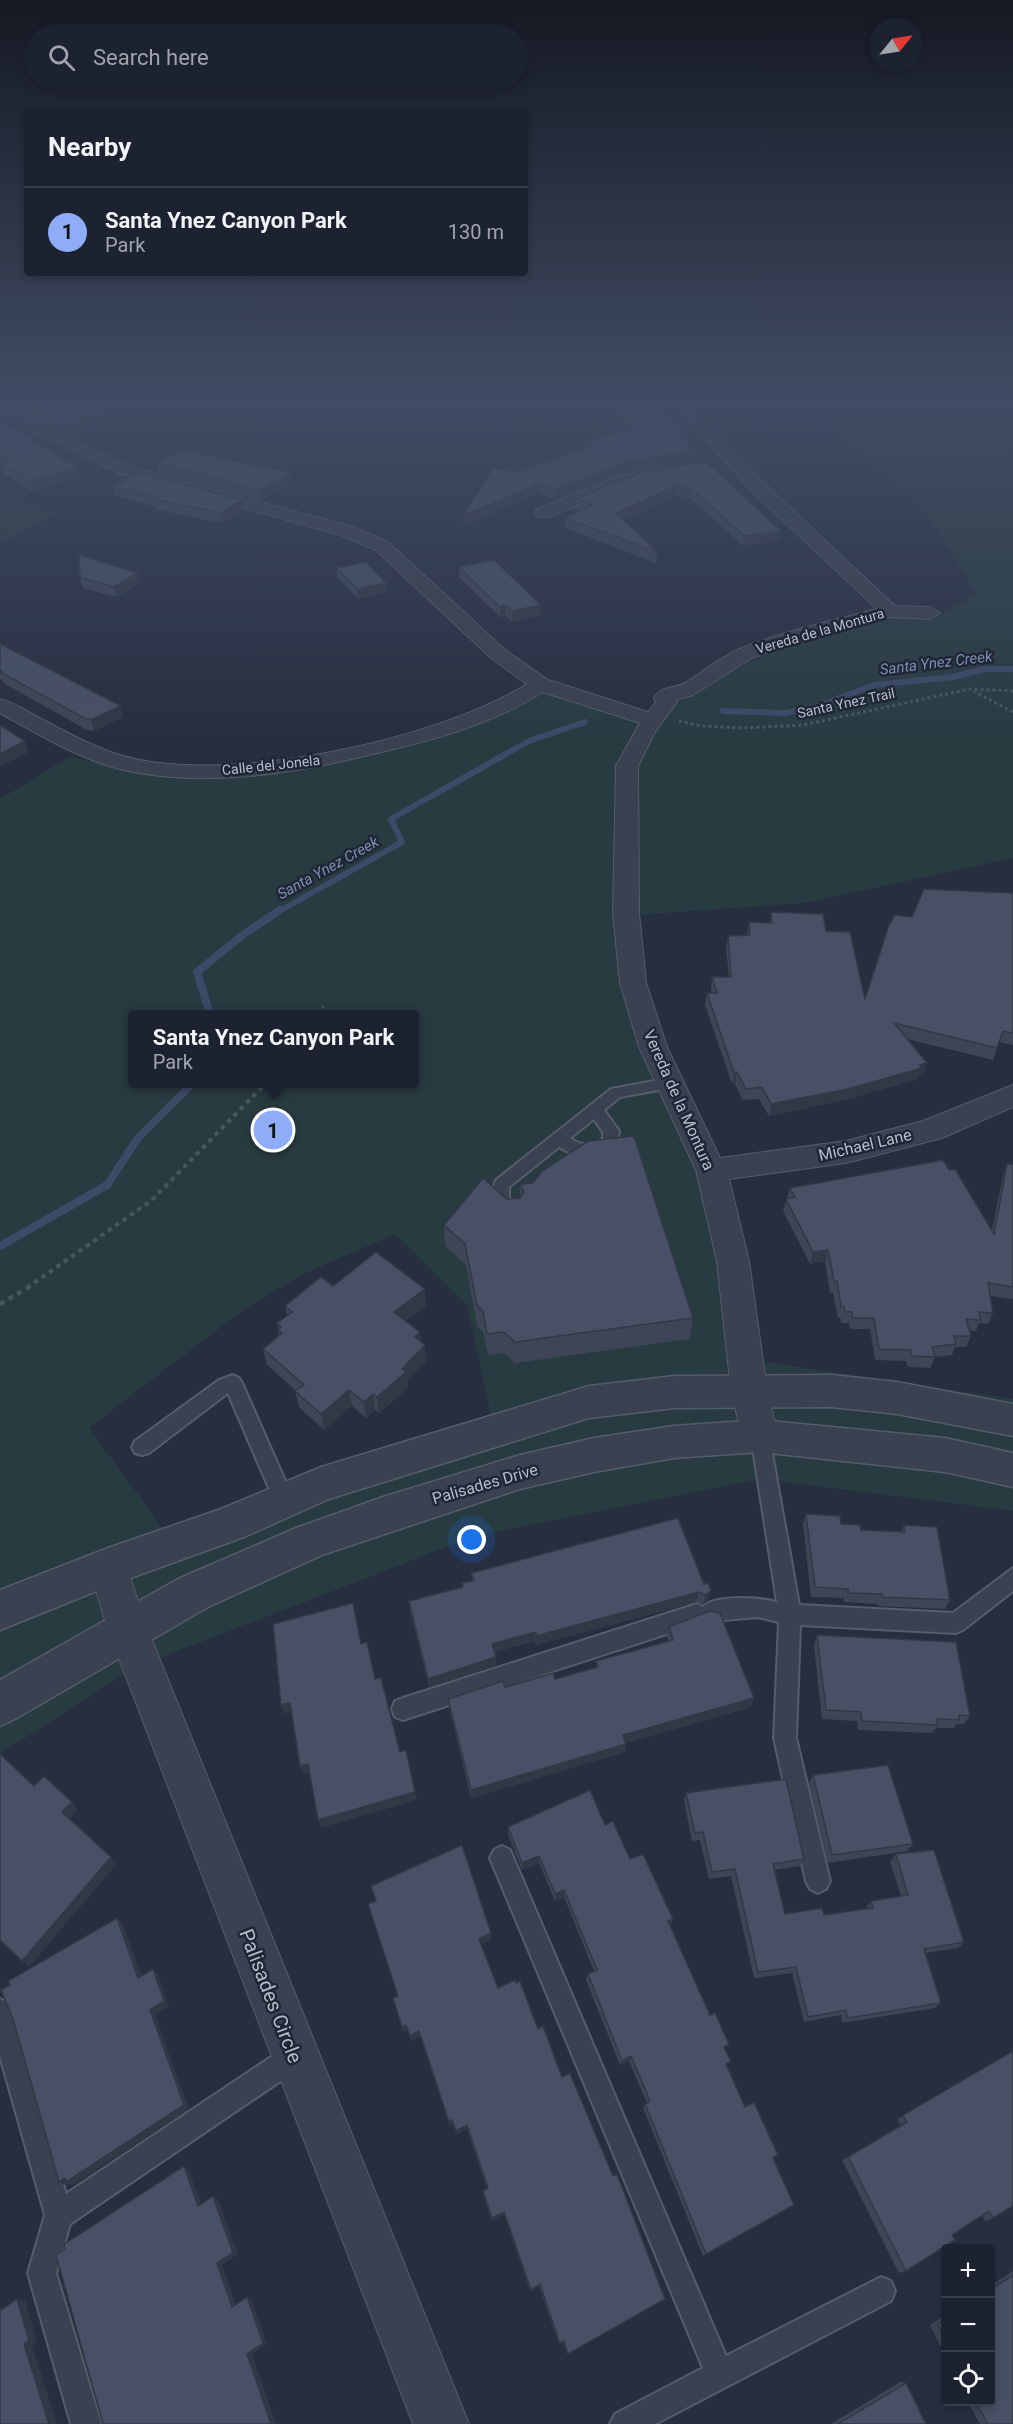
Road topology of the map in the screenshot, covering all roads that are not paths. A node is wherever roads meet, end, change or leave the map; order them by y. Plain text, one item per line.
1 (291, 515) edge
2 (789, 515) edge
3 (890, 611) junction
4 (930, 613) dead end
5 (541, 684) junction
6 (0, 705) edge
7 (660, 711) junction
8 (670, 1083) junction
9 (1013, 1095) edge
10 (595, 1110) junction
11 (559, 1138) junction
12 (711, 1170) junction
13 (514, 1213) edge
14 (749, 1390) junction
15 (1013, 1420) edge
16 (760, 1436) junction
17 (142, 1447) dead end
18 (1013, 1470) edge
19 (284, 1501) junction
20 (108, 1567) junction
21 (1013, 1578) edge
22 (0, 1610) edge
23 (790, 1615) junction
24 (128, 1630) junction
25 (0, 1704) edge
26 (403, 1708) dead end
27 (502, 1858) dead end
28 (818, 1881) dead end
29 (0, 2012) edge
30 (295, 2056) junction
31 (60, 2215) junction
32 (881, 2291) dead end
33 (720, 2375) junction
34 (86, 2424) edge
35 (441, 2424) edge
36 (625, 2424) edge

1 - 5 street
2 - 3 street
3 - 4 street, Vereda de la Montura
3 - 7 street, Vereda de la Montura
5 - 6 street, Calle del Jonela
5 - 7 street
7 - 8 street, Vereda de la Montura
8 - 10 lane
8 - 12 street, Vereda de la Montura
9 - 12 street, Michael Lane
10 - 11 lane
10 - 11 lane
11 - 13 lane
12 - 14 street, Vereda de la Montura
14 - 15 street
14 - 16 street, Vereda de la Montura
14 - 19 street
16 - 18 street, Palisades Drive
16 - 23 lane
16 - 24 street, Palisades Drive
17 - 19 lane
19 - 20 street
20 - 22 street
20 - 24 street, Palisades Circle
21 - 23 lane
23 - 26 lane
23 - 28 lane
24 - 25 street, Palisades Drive
24 - 30 street, Palisades Circle
27 - 33 lane
29 - 31 lane
30 - 31 lane
30 - 35 street, Palisades Circle
31 - 34 lane
32 - 33 lane
33 - 36 lane

